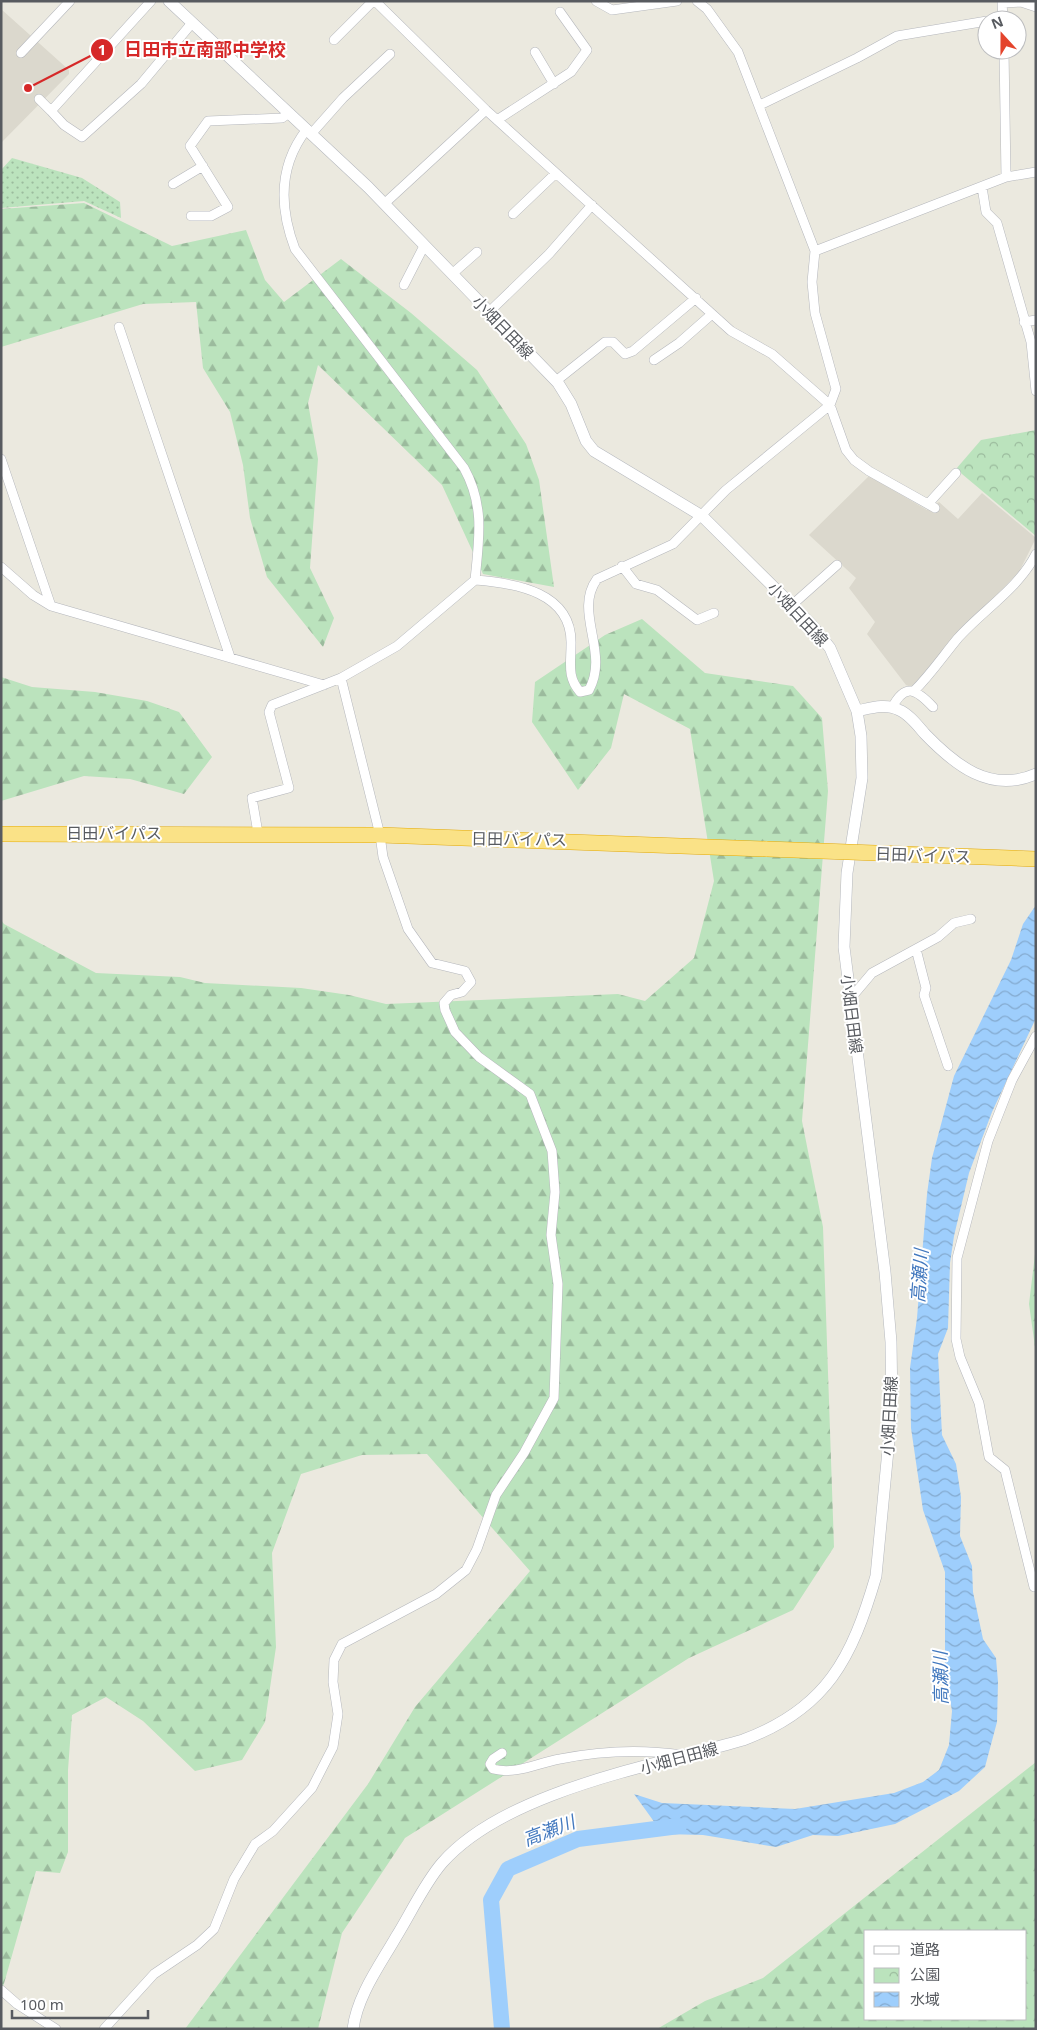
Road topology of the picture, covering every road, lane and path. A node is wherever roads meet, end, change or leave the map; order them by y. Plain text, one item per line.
1 (70, 1) edge
2 (151, 1) edge
3 (169, 1) edge
4 (374, 1) edge
5 (596, 1) edge
6 (677, 1) edge
7 (697, 1) edge
8 (707, 1) edge
9 (1003, 2) edge
10 (1036, 7) edge
11 (560, 12) dead end
12 (192, 23) junction
13 (977, 23) edge
14 (334, 40) dead end
15 (731, 42) junction
16 (535, 52) dead end
17 (21, 53) dead end
18 (390, 54) dead end
19 (1004, 60) edge
20 (554, 84) junction
21 (39, 99) dead end
22 (760, 105) junction
23 (486, 110) junction
24 (50, 111) junction
25 (289, 113) junction
26 (497, 120) junction
27 (309, 131) junction
28 (203, 166) junction
29 (1036, 172) edge
30 (556, 173) junction
31 (1006, 177) junction
32 (172, 184) dead end
33 (982, 187) junction
34 (384, 204) junction
35 (592, 205) junction
36 (513, 214) dead end
37 (191, 216) dead end
38 (424, 246) junction
39 (815, 251) junction
40 (477, 252) dead end
41 (452, 274) junction
42 (404, 286) dead end
43 (696, 298) junction
44 (489, 312) junction
45 (712, 314) junction
46 (1036, 320) edge
47 (1024, 322) junction
48 (119, 327) dead end
49 (654, 360) dead end
50 (556, 381) junction
51 (1036, 391) edge
52 (830, 405) junction
53 (1, 459) edge
54 (956, 473) dead end
55 (702, 516) junction
56 (1036, 554) edge
57 (837, 565) dead end
58 (622, 566) junction
59 (1, 567) edge
60 (475, 580) junction
61 (792, 605) junction
62 (51, 606) junction
63 (714, 614) dead end
64 (230, 657) junction
65 (341, 678) junction
66 (324, 685) junction
67 (914, 691) junction
68 (933, 707) dead end
69 (892, 708) junction
70 (858, 711) junction
71 (1036, 774) edge
72 (258, 833) junction
73 (1, 834) edge
74 (380, 835) junction
75 (1036, 859) edge
76 (970, 919) dead end
77 (916, 949) junction
78 (850, 999) junction
79 (1036, 1036) edge
80 (948, 1066) dead end
81 (1034, 1587) dead end
82 (502, 1753) dead end
83 (688, 1756) junction
84 (1, 1990) edge
85 (56, 2029) edge
86 (104, 2029) edge
87 (354, 2029) edge

1 - 17 street
2 - 24 street
3 - 12 main road, 小畑日田線
4 - 14 street
4 - 23 street
5 - 6 street
7 - 15 street
8 - 15 street
9 - 10 street
11 - 20 street
12 - 24 street
12 - 25 main road, 小畑日田線
13 - 22 street
15 - 22 street
16 - 20 street
18 - 27 street
19 - 31 street
20 - 26 street
21 - 24 street
22 - 39 street
23 - 26 street
23 - 34 street
25 - 27 main road, 小畑日田線
25 - 28 street
26 - 30 street
27 - 34 main road, 小畑日田線
27 - 60 street
28 - 32 street
28 - 37 street
29 - 31 street
30 - 35 street
30 - 36 street
31 - 33 street
33 - 39 street
33 - 47 street
34 - 38 main road, 小畑日田線
35 - 43 street
35 - 44 street
38 - 41 main road, 小畑日田線
38 - 42 street
39 - 52 street
40 - 41 street
41 - 44 main road, 小畑日田線
43 - 45 street
43 - 50 street
44 - 50 main road, 小畑日田線
45 - 49 street
45 - 52 street
46 - 47 street
47 - 51 street
48 - 64 street
50 - 55 main road, 小畑日田線
52 - 54 street
52 - 55 street
53 - 62 street
55 - 58 street
55 - 61 main road, 小畑日田線
56 - 67 street
57 - 61 street
58 - 60 street
58 - 63 street
59 - 62 street
60 - 65 street
61 - 70 main road, 小畑日田線
62 - 64 street
64 - 66 street
65 - 66 street
65 - 74 street
66 - 72 street
67 - 68 street
67 - 69 street
69 - 70 main road
69 - 71 main road
70 - 78 main road, 小畑日田線
72 - 73 highway, 日田バイパス
72 - 74 highway, 日田バイパス
74 - 75 highway, 日田バイパス, bridge
74 - 86 street
76 - 77 street
77 - 78 street
77 - 80 street
78 - 83 main road, 小畑日田線
79 - 81 street
82 - 83 street
83 - 87 main road, 小畑日田線
84 - 85 street

